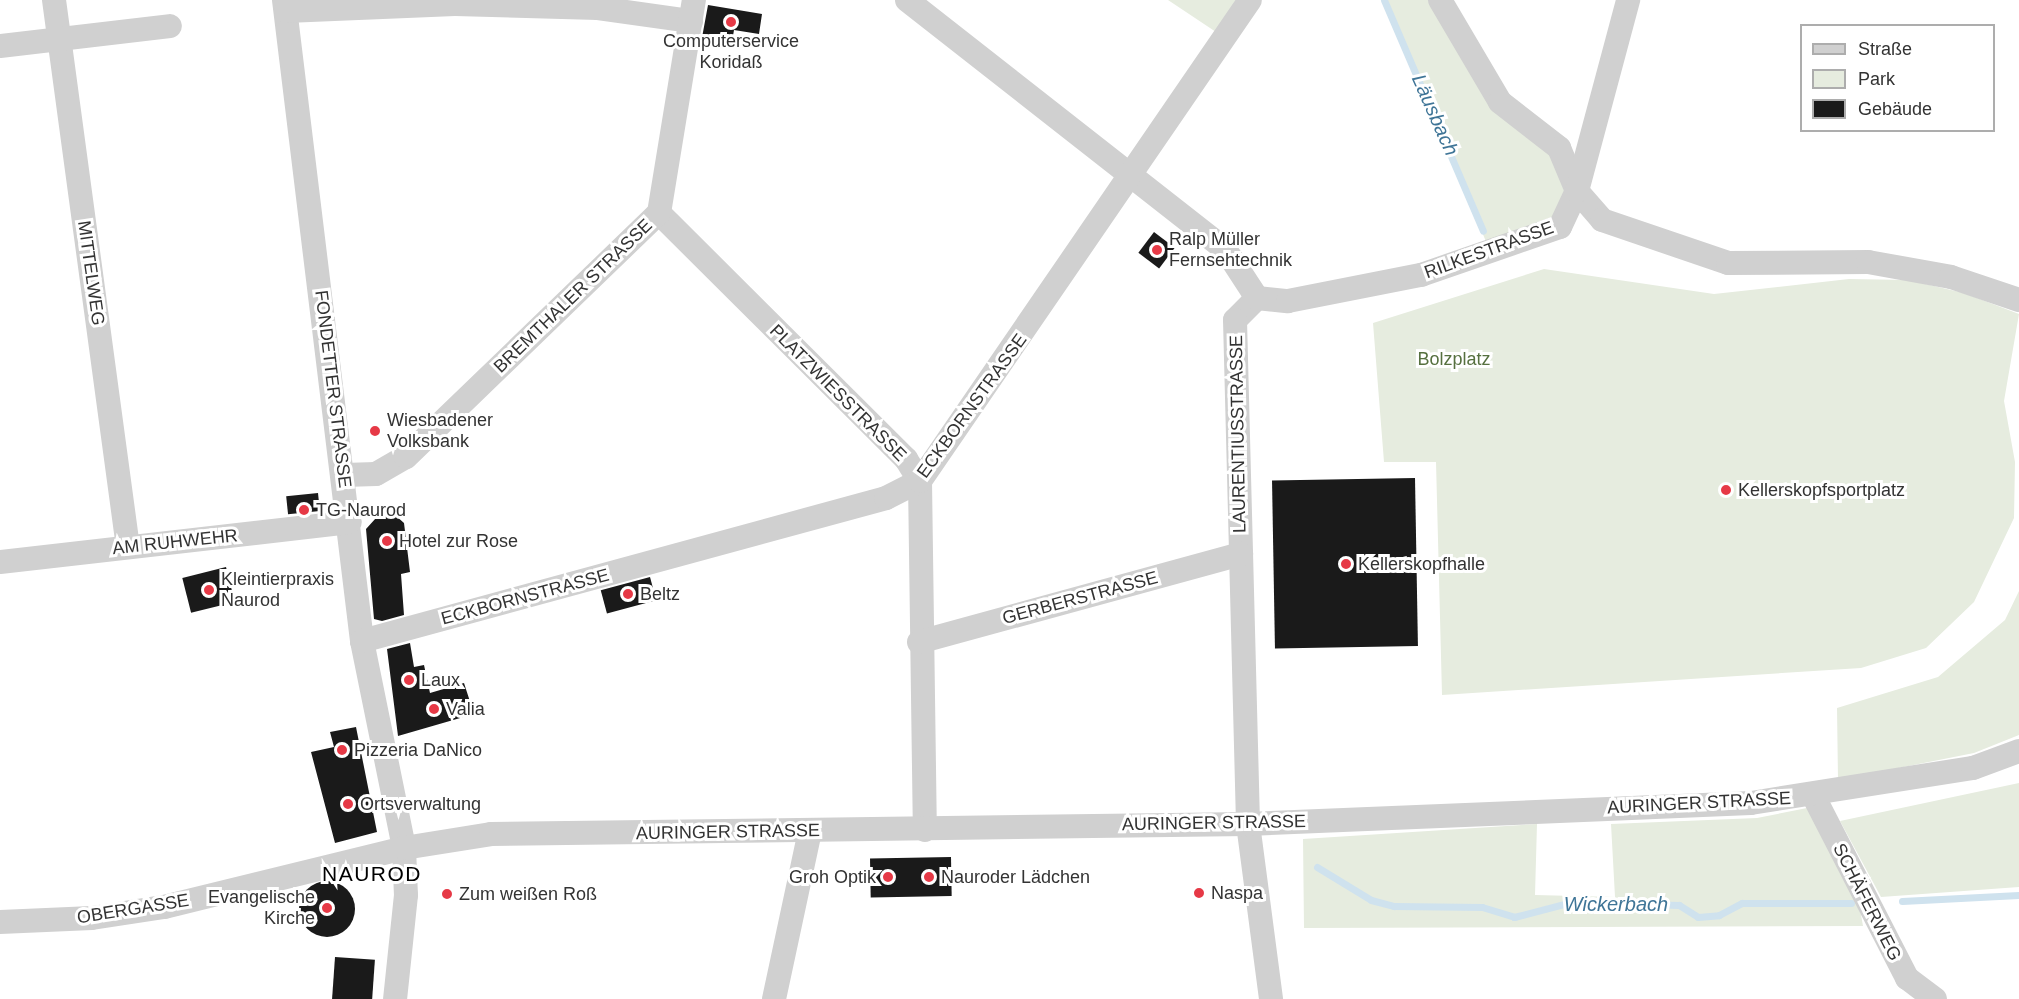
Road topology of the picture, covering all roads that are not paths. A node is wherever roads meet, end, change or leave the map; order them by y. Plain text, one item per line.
1 (54, 0) edge
2 (907, 0) edge
3 (1250, 0) edge
4 (1440, 0) edge
5 (1628, 0) edge
6 (285, 5) edge
7 (693, 10) edge
8 (170, 26) dead end
9 (59, 40) junction
10 (0, 46) edge
11 (1133, 176) junction
12 (1577, 191) junction
13 (659, 213) junction
14 (1257, 298) junction
15 (2019, 300) edge
16 (344, 476) junction
17 (920, 481) junction
18 (350, 522) junction
19 (128, 547) junction
20 (1241, 554) junction
21 (0, 562) edge
22 (362, 641) junction
23 (919, 642) junction
24 (2019, 751) edge
25 (1813, 795) junction
26 (1248, 824) junction
27 (925, 830) junction
28 (810, 831) junction
29 (404, 848) junction
30 (0, 922) edge
31 (395, 999) edge
32 (774, 999) edge
33 (1271, 999) edge
34 (1935, 999) edge

1 - 9 street, MITTELWEG
2 - 11 street
3 - 11 street, ECKBORNSTRASSE
4 - 12 street
5 - 12 street, RILKESTRASSE
6 - 7 street
6 - 16 street, FONDETTER STRASSE
7 - 13 street, BREMTHALER STRASSE
8 - 9 street
9 - 10 street
9 - 19 street, MITTELWEG
11 - 14 street
11 - 17 street, ECKBORNSTRASSE
12 - 14 street, RILKESTRASSE
12 - 15 street
13 - 16 street, BREMTHALER STRASSE
13 - 17 street, PLATZWIESSTRASSE
14 - 20 street, LAURENTIUSSTRASSE
16 - 18 street, FONDETTER STRASSE
17 - 22 street, ECKBORNSTRASSE
17 - 23 street
18 - 19 street, AM RUHWEHR
18 - 22 street, FONDETTER STRASSE
19 - 21 street, AM RUHWEHR
20 - 23 street, GERBERSTRASSE
20 - 26 street, LAURENTIUSSTRASSE
22 - 29 street, FONDETTER STRASSE
23 - 27 street
24 - 25 street, AURINGER STRASSE
25 - 26 street, AURINGER STRASSE
25 - 34 street, SCHÄFERWEG
26 - 27 street, AURINGER STRASSE
26 - 33 street, LAURENTIUSSTRASSE
27 - 28 street, AURINGER STRASSE
28 - 29 street, AURINGER STRASSE
28 - 32 street
29 - 30 street, OBERGASSE
29 - 31 street, FONDETTER STRASSE

